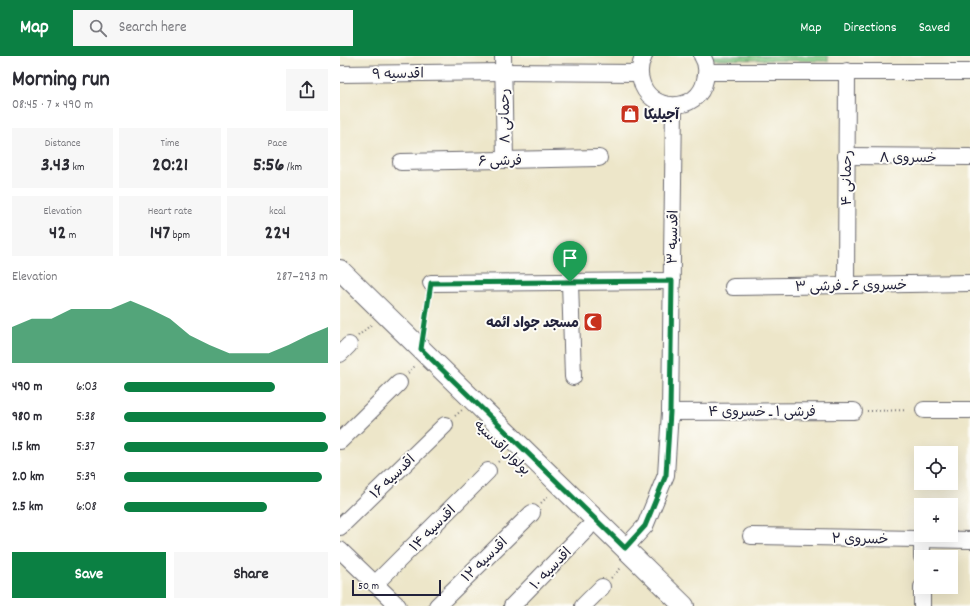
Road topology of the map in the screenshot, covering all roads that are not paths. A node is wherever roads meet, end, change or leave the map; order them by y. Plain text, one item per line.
1 (503, 56) edge
2 (644, 56) edge
3 (702, 56) edge
4 (847, 71) junction
5 (503, 72) junction
6 (707, 72) junction
7 (970, 72) edge
8 (639, 73) junction
9 (340, 74) edge
10 (674, 106) junction
11 (846, 156) junction
12 (970, 157) edge
13 (599, 158) dead end
14 (505, 160) junction
15 (400, 162) dead end
16 (341, 278) edge
17 (672, 281) junction
18 (570, 282) junction
19 (431, 283) road end
20 (970, 283) edge
21 (846, 285) junction
22 (733, 287) dead end
23 (573, 377) dead end
24 (399, 383) dead end
25 (924, 410) road end
26 (970, 410) edge
27 (854, 411) road end
28 (670, 412) junction
29 (445, 425) dead end
30 (340, 441) edge
31 (488, 471) dead end
32 (532, 512) dead end
33 (340, 527) edge
34 (587, 529) junction
35 (751, 536) dead end
36 (914, 539) edge
37 (958, 540) edge
38 (970, 540) edge
39 (340, 550) edge
40 (624, 556) junction
41 (376, 584) junction
42 (602, 587) road end
43 (922, 594) edge
44 (398, 606) edge
45 (437, 606) edge
46 (512, 606) edge
47 (583, 606) edge
48 (665, 606) edge
49 (684, 606) edge
50 (922, 606) edge

1 - 5 street, رحمانی ۸
2 - 8 street
3 - 6 street
4 - 6 street
4 - 7 street
4 - 11 street, رحمانی ۴
5 - 8 street, اقدسیه ۹
5 - 9 street, اقدسیه ۹
5 - 14 street, رحمانی ۸
6 - 10 street
8 - 10 street
10 - 17 street, اقدسیه ۳
11 - 12 street, خسروی ۸
11 - 21 street, رحمانی ۴
13 - 14 street, فرشی ۶
14 - 15 street, فرشی ۶
16 - 34 main road, بولوار اقدسیه
16 - 40 main road, بولوار اقدسیه
17 - 18 street
17 - 28 street, اقدسیه ۳
18 - 19 street
18 - 23 street
20 - 21 street, خسروی ۶ ـ فرشی ۳
21 - 22 street, خسروی ۶ ـ فرشی ۳
24 - 30 street
25 - 26 street
27 - 28 street, فرشی ۱ ـ خسروی ۴
28 - 40 street, اقدسیه ۳
29 - 33 street, اقدسیه ۱۶
31 - 41 street, اقدسیه ۱۴
32 - 45 street, اقدسیه ۱۲
34 - 40 main road, بولوار اقدسیه
34 - 46 street, اقدسیه ۱۰
35 - 36 street, خسروی ۲
37 - 38 street, خسروی ۲
39 - 41 street
40 - 48 main road, بولوار اقدسیه
40 - 49 main road, بولوار اقدسیه
41 - 44 street
42 - 47 street
43 - 50 street

